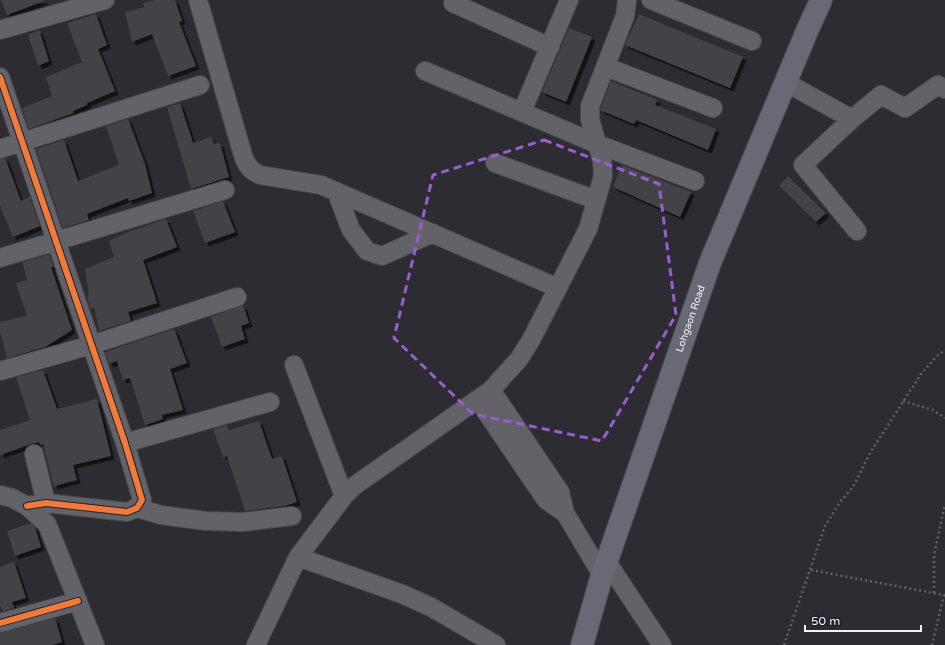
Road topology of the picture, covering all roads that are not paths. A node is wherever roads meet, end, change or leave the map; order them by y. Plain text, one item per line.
1 (105, 0) edge
2 (198, 0) edge
3 (569, 0) edge
4 (628, 0) edge
5 (651, 0) edge
6 (821, 0) edge
7 (453, 3) dead end
8 (0, 30) edge
9 (752, 41) dead end
10 (550, 47) junction
11 (606, 67) junction
12 (425, 71) dead end
13 (0, 77) edge
14 (785, 82) junction
15 (200, 85) dead end
16 (945, 89) edge
17 (713, 108) dead end
18 (522, 112) junction
19 (852, 119) junction
20 (21, 143) junction
21 (597, 144) junction
22 (0, 149) edge
23 (495, 163) dead end
24 (696, 182) dead end
25 (225, 190) dead end
26 (336, 191) junction
27 (596, 200) junction
28 (857, 231) dead end
29 (432, 233) junction
30 (55, 240) junction
31 (0, 258) edge
32 (558, 288) junction
33 (237, 297) dead end
34 (90, 345) junction
35 (294, 365) dead end
36 (0, 371) edge
37 (485, 395) junction
38 (270, 402) dead end
39 (125, 443) junction
40 (34, 454) dead end
41 (0, 495) edge
42 (344, 496) junction
43 (46, 503) junction
44 (27, 506) junction
45 (137, 508) junction
46 (292, 516) dead end
47 (298, 557) junction
48 (605, 569) junction
49 (78, 600) junction
50 (0, 622) edge
51 (96, 645) edge
52 (256, 645) edge
53 (496, 645) edge
54 (582, 645) edge
55 (662, 645) edge

1 - 8 street
2 - 26 street
3 - 10 street
4 - 11 street
5 - 9 street
6 - 14 main road, Lohgaon Road
7 - 10 street
10 - 18 street
11 - 17 street
11 - 21 street
12 - 18 street
13 - 20 street
14 - 19 street
14 - 48 main road, Lohgaon Road
15 - 20 street
16 - 19 street
18 - 21 street
19 - 28 street
20 - 22 street
20 - 30 street
21 - 24 street
21 - 27 street
23 - 27 street
25 - 30 street
26 - 29 street
26 - 29 street
27 - 32 street
29 - 32 street
30 - 31 street
30 - 34 street
32 - 37 street
33 - 34 street
34 - 36 street
34 - 39 street
35 - 42 street
37 - 42 street
37 - 48 street
38 - 39 street
39 - 45 street
40 - 43 street
41 - 44 street
42 - 47 street
43 - 44 street
43 - 45 street
44 - 49 street
45 - 46 street
47 - 52 street
47 - 53 street
48 - 54 main road, Lohgaon Road
48 - 55 street
49 - 50 street
49 - 51 street

